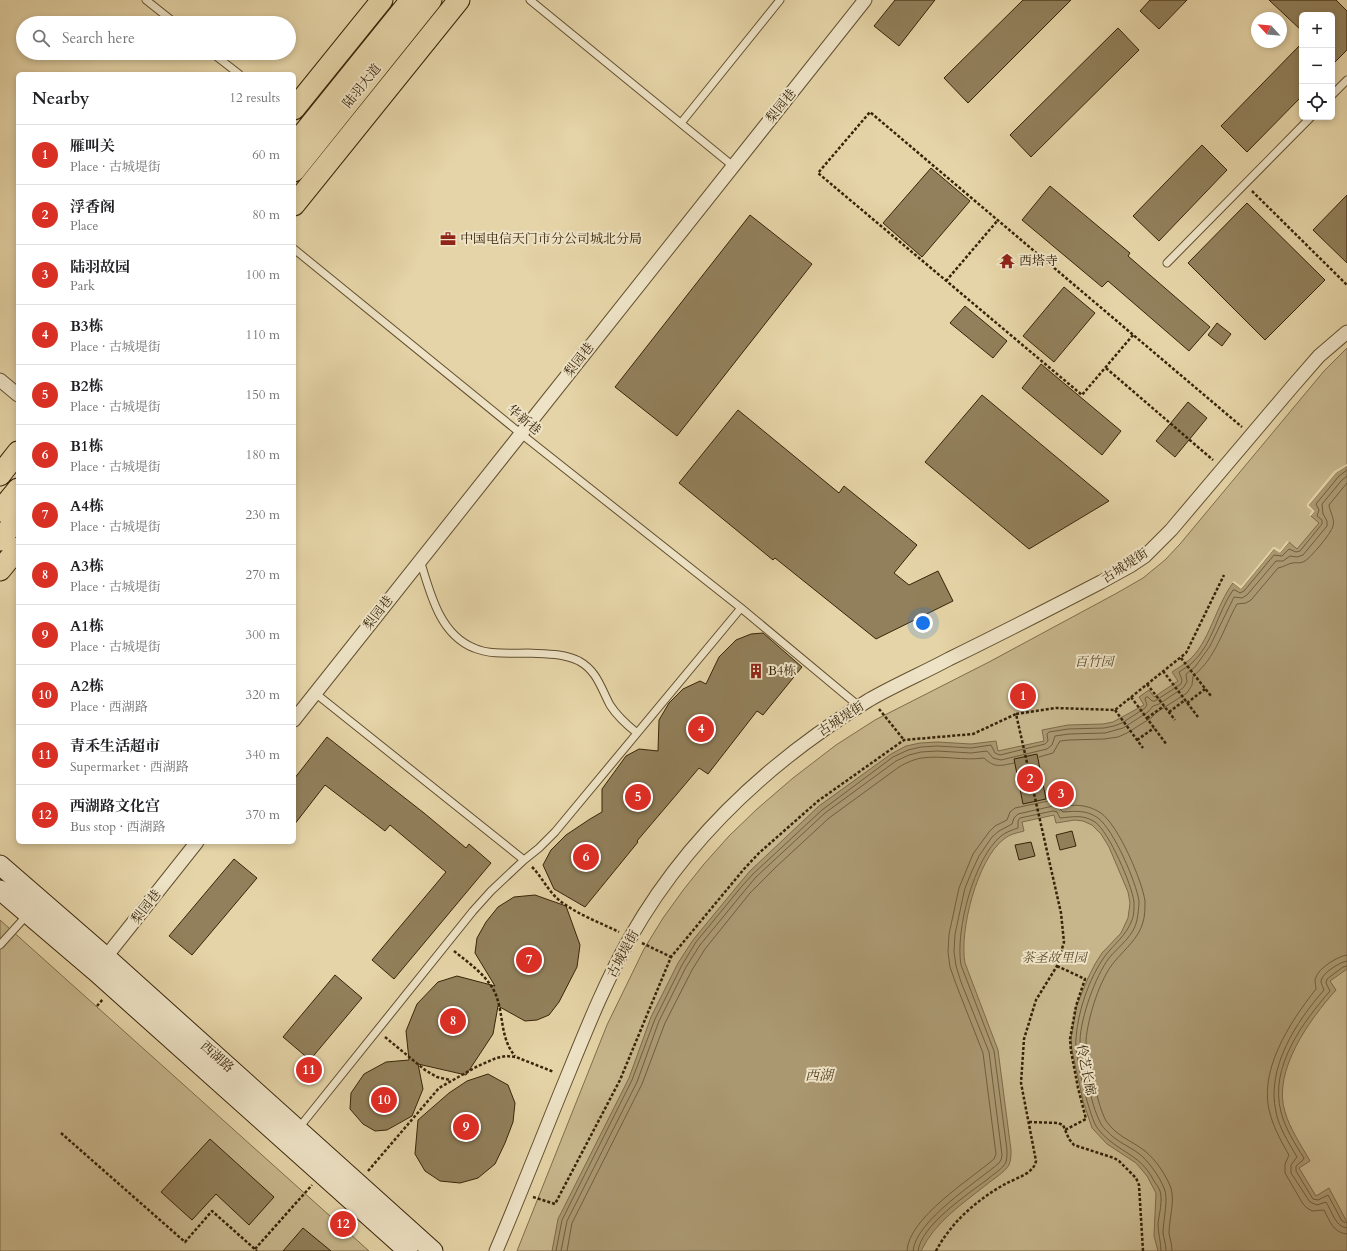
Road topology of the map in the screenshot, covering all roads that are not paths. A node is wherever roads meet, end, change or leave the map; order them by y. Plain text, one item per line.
1 (146, 0) edge
2 (382, 0) edge
3 (411, 0) edge
4 (431, 0) edge
5 (459, 0) edge
6 (530, 0) edge
7 (780, 0) edge
8 (865, 0) edge
9 (166, 16) edge
10 (221, 60) edge
11 (236, 72) edge
12 (1347, 80) edge
13 (1335, 92) edge
14 (296, 107) edge
15 (1308, 120) edge
16 (681, 123) junction
17 (296, 143) edge
18 (733, 166) junction
19 (296, 169) edge
20 (296, 203) edge
21 (296, 251) edge
22 (1167, 263) dead end
23 (1347, 332) edge
24 (0, 380) edge
25 (16, 393) edge
26 (520, 433) junction
27 (16, 455) edge
28 (0, 475) edge
29 (16, 491) edge
30 (0, 511) edge
31 (16, 520) edge
32 (0, 540) edge
33 (16, 550) edge
34 (420, 560) junction
35 (0, 570) edge
36 (741, 608) junction
37 (315, 694) junction
38 (860, 706) junction
39 (296, 718) edge
40 (637, 733) junction
41 (195, 844) edge
42 (524, 860) junction
43 (0, 865) edge
44 (0, 890) edge
45 (28, 914) junction
46 (0, 945) edge
47 (100, 964) junction
48 (297, 1129) junction
49 (408, 1251) edge
50 (433, 1251) edge
51 (496, 1251) edge

1 - 9 lane
2 - 14 main road
3 - 17 main road, 陆羽大道
4 - 19 main road, 陆羽大道
5 - 20 main road
6 - 16 lane
7 - 16 lane
8 - 18 street, 梨园巷
10 - 11 lane
12 - 13 lane
15 - 22 lane
16 - 18 lane
18 - 26 street, 梨园巷
21 - 26 lane, 华新巷
23 - 38 street, 古城堤街
24 - 25 street
26 - 34 street, 梨园巷
26 - 36 lane, 华新巷
27 - 28 main road
29 - 30 main road
31 - 32 main road
33 - 35 main road
34 - 37 street, 梨园巷
34 - 40 lane
36 - 38 lane, 华新巷
36 - 40 lane
37 - 39 street, 梨园巷
37 - 42 lane
38 - 51 street, 古城堤街
40 - 42 lane
41 - 47 street, 梨园巷
42 - 48 lane
43 - 47 main road, 西湖路
44 - 45 main road, 西湖路
45 - 46 lane
45 - 47 main road, 西湖路
47 - 48 main road, 西湖路
47 - 49 main road, 西湖路
48 - 50 main road, 西湖路

